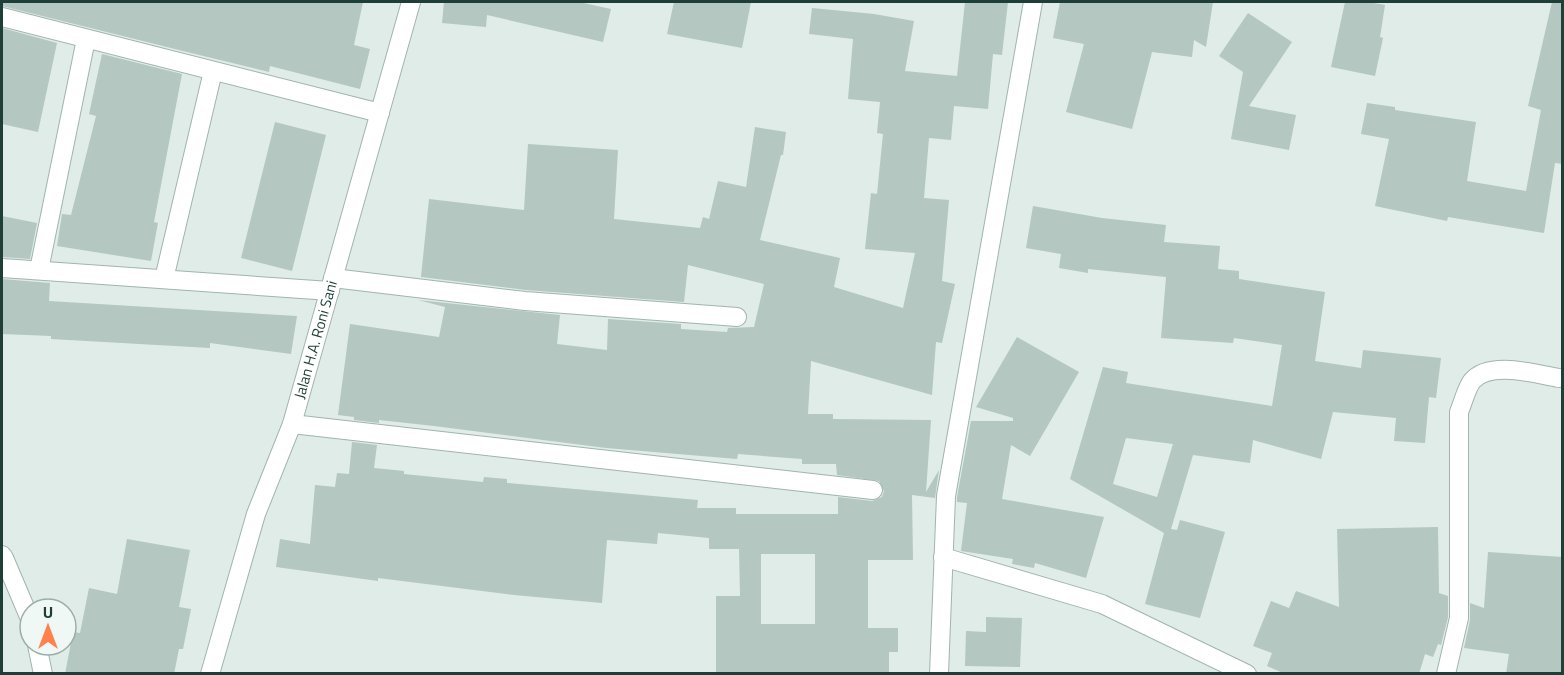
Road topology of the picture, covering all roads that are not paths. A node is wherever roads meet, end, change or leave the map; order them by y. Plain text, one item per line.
1 (411, 2) edge
2 (1033, 2) edge
3 (2, 17) edge
4 (86, 39) junction
5 (213, 71) junction
6 (380, 113) junction
7 (2, 268) edge
8 (39, 270) junction
9 (164, 279) junction
10 (332, 284) junction
11 (737, 317) dead end
12 (1559, 378) dead end
13 (292, 424) junction
14 (873, 489) dead end
15 (2, 555) edge
16 (943, 557) junction
17 (21, 597) edge
18 (39, 657) edge
19 (1242, 673) edge
20 (43, 674) edge
21 (210, 674) edge
22 (939, 674) edge
23 (1446, 674) edge

1 - 6 street, Jalan H.A. Roni Sani
2 - 16 street
3 - 4 street
4 - 5 street
4 - 8 street
5 - 6 street
5 - 9 street
6 - 10 street, Jalan H.A. Roni Sani
7 - 8 street
8 - 9 street
9 - 10 street
10 - 11 street
10 - 13 street, Jalan H.A. Roni Sani
12 - 23 street
13 - 14 street
13 - 21 street, Jalan H.A. Roni Sani
15 - 17 street
16 - 19 street
16 - 22 street
18 - 20 street

